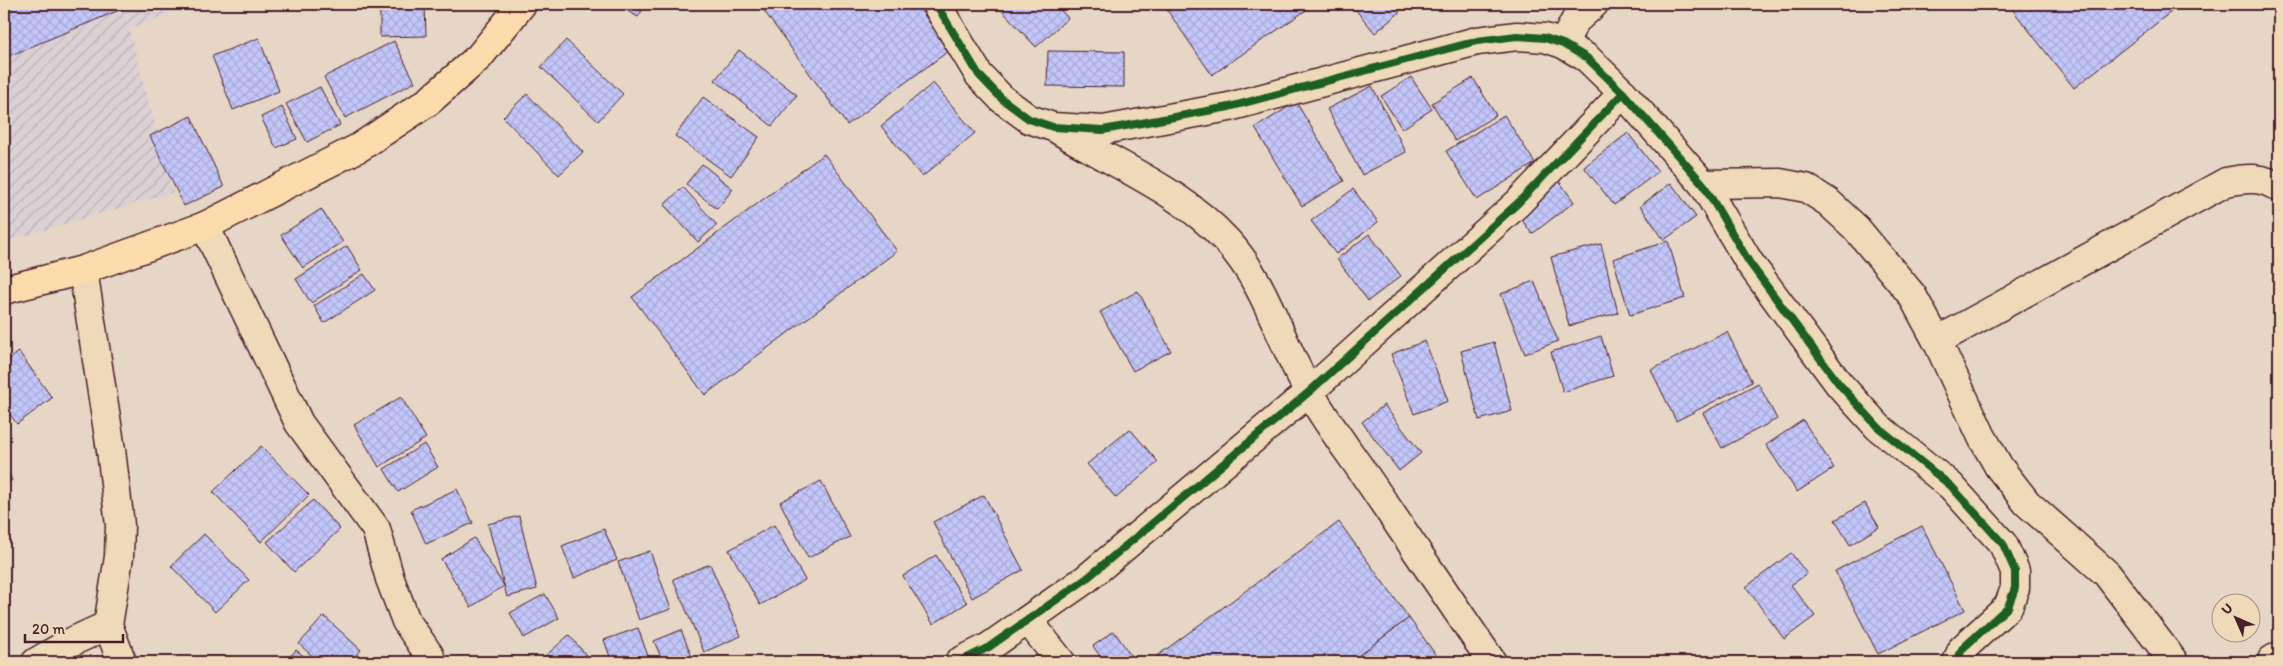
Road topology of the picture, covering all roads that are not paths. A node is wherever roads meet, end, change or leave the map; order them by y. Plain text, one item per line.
1 (522, 4) edge
2 (936, 4) edge
3 (1584, 7) edge
4 (1563, 44) junction
5 (1623, 93) junction
6 (1053, 127) junction
7 (1702, 184) junction
8 (2279, 188) edge
9 (205, 226) junction
10 (84, 270) junction
11 (4, 290) edge
12 (1938, 341) junction
13 (1309, 392) junction
14 (1028, 620) junction
15 (108, 624) junction
16 (430, 656) dead end
17 (36, 662) edge
18 (122, 662) edge
19 (958, 662) edge
20 (1060, 662) edge
21 (1492, 662) edge
22 (1957, 662) edge
23 (2174, 662) edge

1 - 9 main road
2 - 6 street
3 - 4 street
4 - 5 street
4 - 6 street
5 - 7 street
5 - 13 street
6 - 13 street
7 - 12 street
7 - 22 street
8 - 12 street
9 - 10 main road
9 - 16 street
10 - 11 main road
10 - 15 street
12 - 23 street
13 - 14 street
13 - 21 street
14 - 19 street
14 - 20 street
15 - 17 street
15 - 18 street

